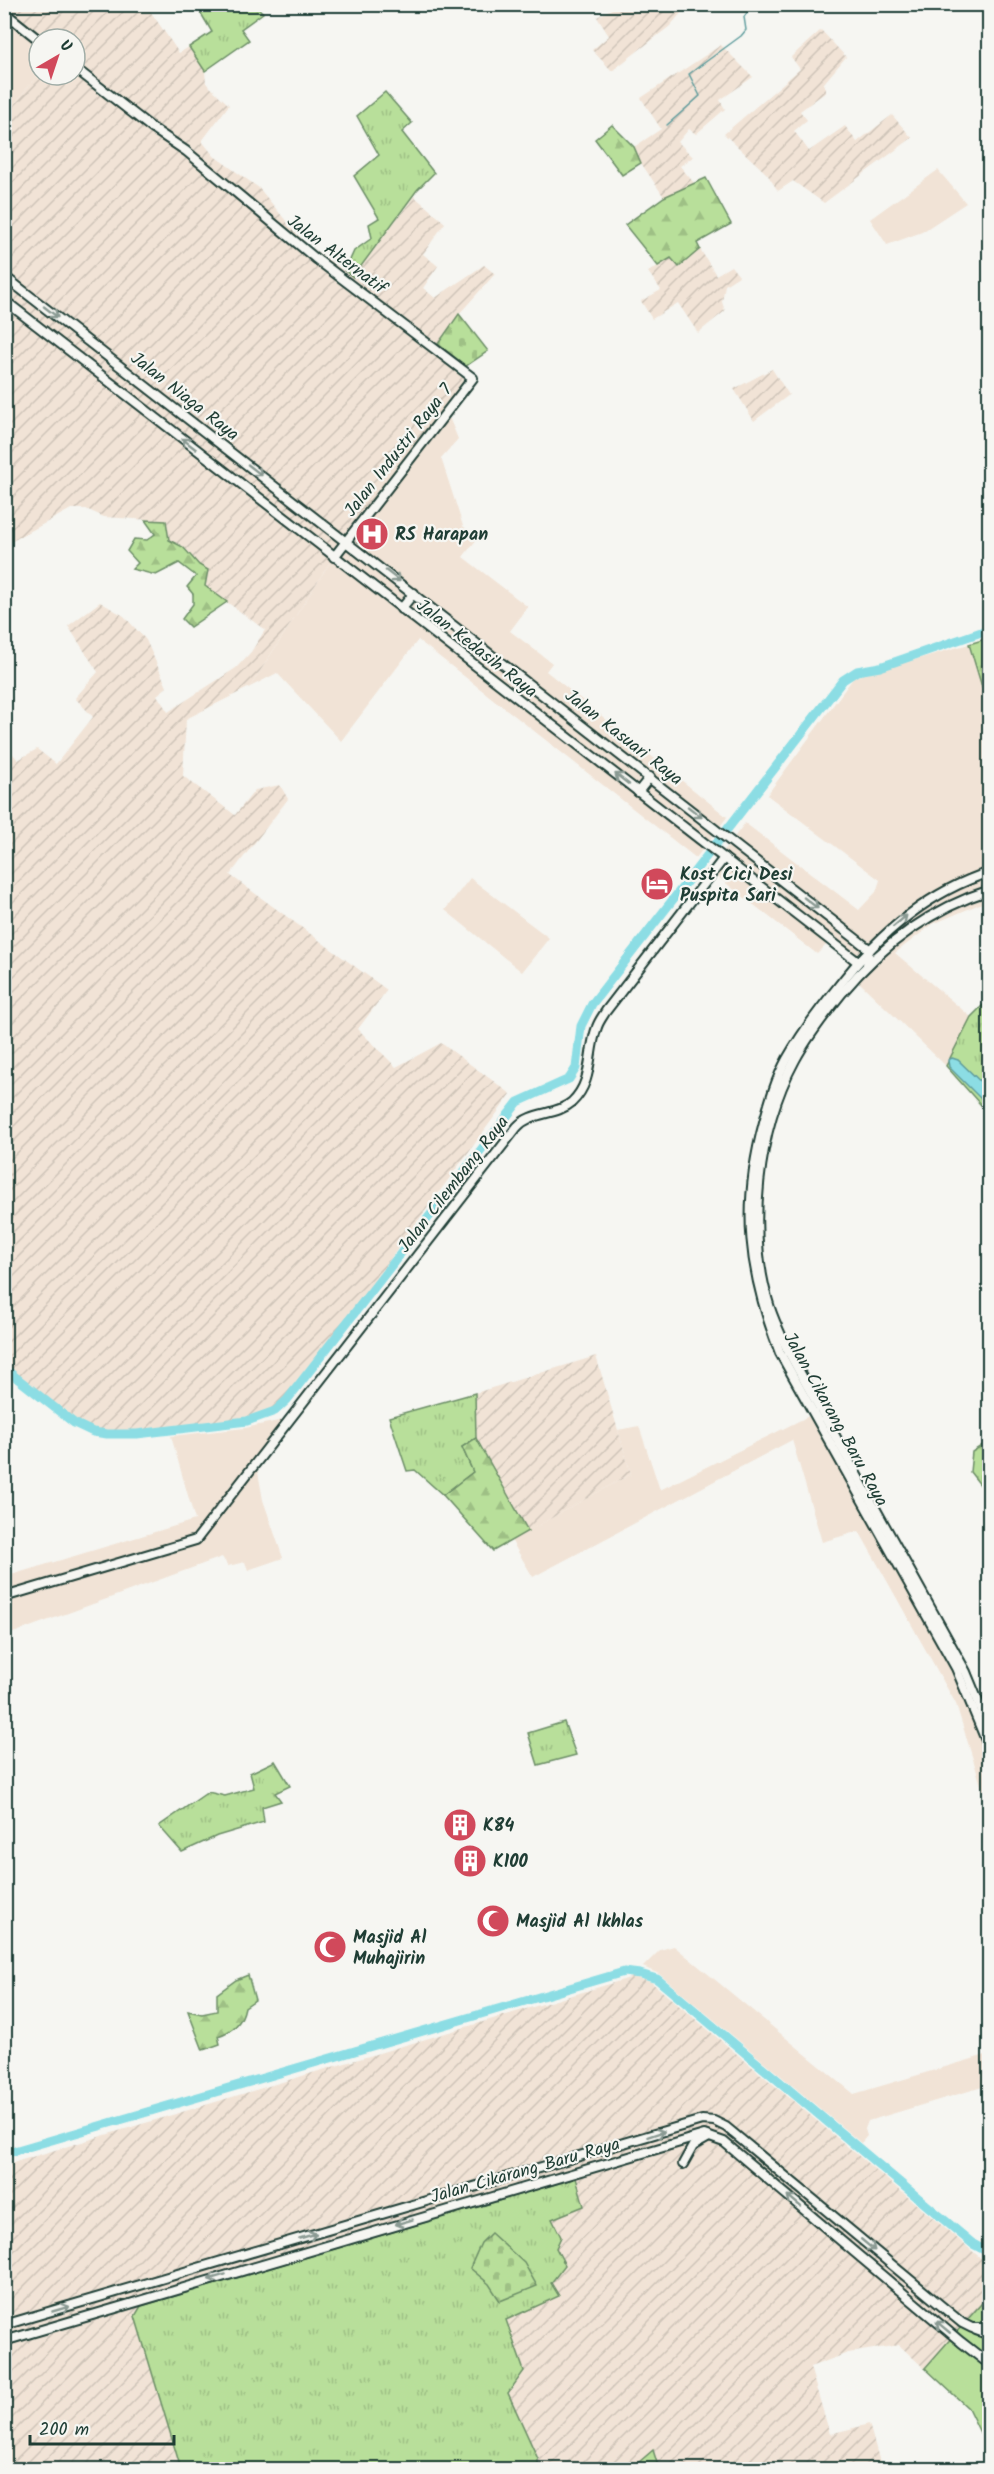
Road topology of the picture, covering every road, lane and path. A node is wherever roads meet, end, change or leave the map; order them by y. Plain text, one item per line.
1 (4, 12) edge
2 (27, 30) edge
3 (87, 77) edge
4 (4, 276) edge
5 (4, 300) edge
6 (473, 378) joint
7 (347, 540) junction
8 (334, 557) junction
9 (414, 593) junction
10 (401, 609) junction
11 (650, 777) junction
12 (638, 792) junction
13 (723, 857) junction
14 (990, 872) edge
15 (990, 890) edge
16 (851, 935) junction
17 (840, 948) junction
18 (869, 949) junction
19 (863, 965) junction
20 (4, 1597) edge
21 (970, 1689) junction
22 (990, 1730) edge
23 (990, 1749) edge
24 (711, 2136) junction
25 (683, 2164) dead end
26 (279, 2244) junction
27 (284, 2257) junction
28 (4, 2325) edge
29 (972, 2328) junction
30 (990, 2328) edge
31 (990, 2335) edge
32 (4, 2341) edge
33 (988, 2360) edge

1 - 2 main road
3 - 6 main road, Jalan Alternatif
4 -> 7 main road, Jalan Niaga Raya
8 -> 5 main road, Jalan Niaga Raya
6 - 7 main road, Jalan Industri Raya 7
7 - 8 main road, Jalan Industri Raya 7
7 -> 9 main road, Jalan Kasuari Raya
8 - 10 main road, Jalan Kedasih Raya
9 - 10 main road
9 - 11 main road, Jalan Kasuari Raya
12 -> 10 main road, Jalan Kedasih Raya
11 - 12 main road
11 -> 16 main road, Jalan Kasuari Raya
12 - 13 main road, Jalan Kedasih Raya
13 - 17 main road, Jalan Kedasih Raya
13 - 20 main road, Jalan Cilembang Raya
18 -> 14 main road
15 - 19 main road
16 - 17 main road
16 - 18 main road, Jalan Kasuari Raya
17 - 19 main road, Jalan Kedasih Raya
18 - 19 main road
19 - 21 main road, Jalan Cikarang Baru Raya
21 - 22 main road, Jalan Cikarang Baru Raya
21 - 23 main road, Jalan Cikarang Baru Raya
24 - 25 main road
24 -> 27 main road, Jalan Cikarang Baru Raya
33 -> 24 main road
26 - 27 main road
28 -> 26 main road, Jalan Cikarang Baru Raya
26 -> 29 main road, Jalan Cikarang Baru Raya
27 -> 32 main road, Jalan Cikarang Baru Raya
29 - 30 main road
29 - 31 main road, Jalan Cikarang Baru Raya

